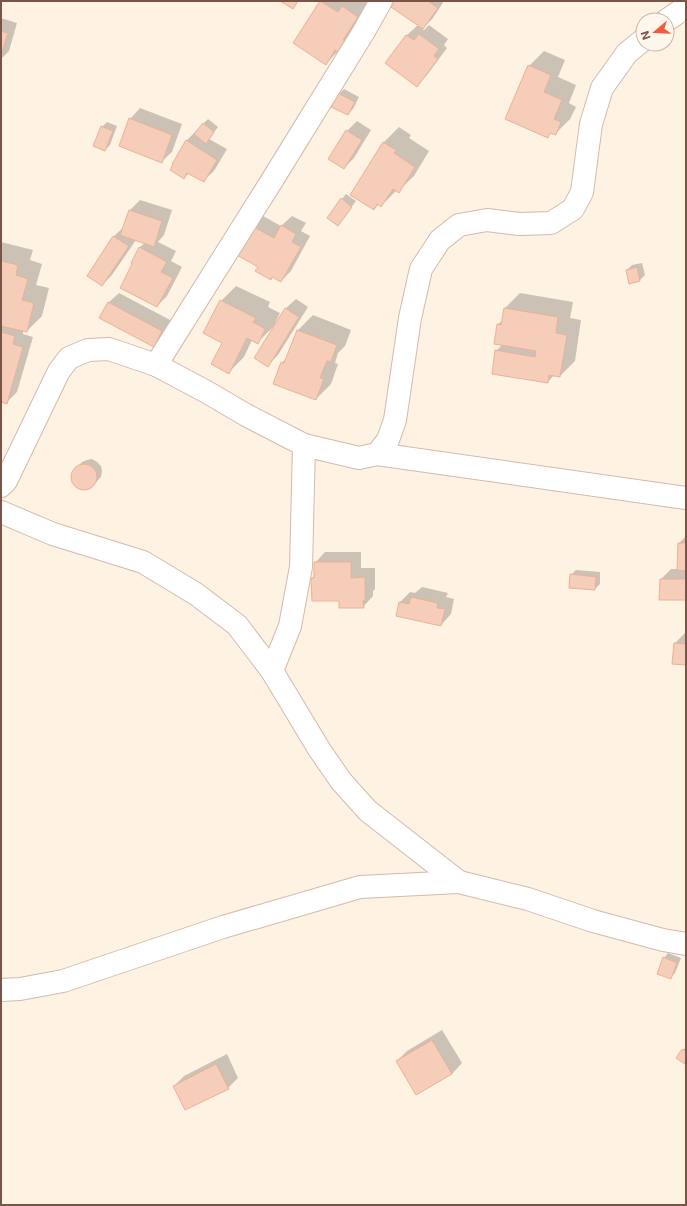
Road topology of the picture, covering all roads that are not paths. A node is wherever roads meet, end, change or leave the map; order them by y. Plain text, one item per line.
1 (381, 1) edge
2 (686, 7) edge
3 (675, 15) edge
4 (635, 46) edge
5 (156, 365) junction
6 (304, 445) junction
7 (376, 454) junction
8 (1, 486) edge
9 (686, 498) edge
10 (1, 512) edge
11 (272, 671) junction
12 (459, 882) junction
13 (686, 944) edge
14 (1, 990) edge

1 - 5 street
2 - 3 street
4 - 7 street
5 - 6 street
5 - 8 street
6 - 7 street
6 - 11 street
7 - 9 street
10 - 11 street
11 - 12 street
12 - 13 street
12 - 14 street

